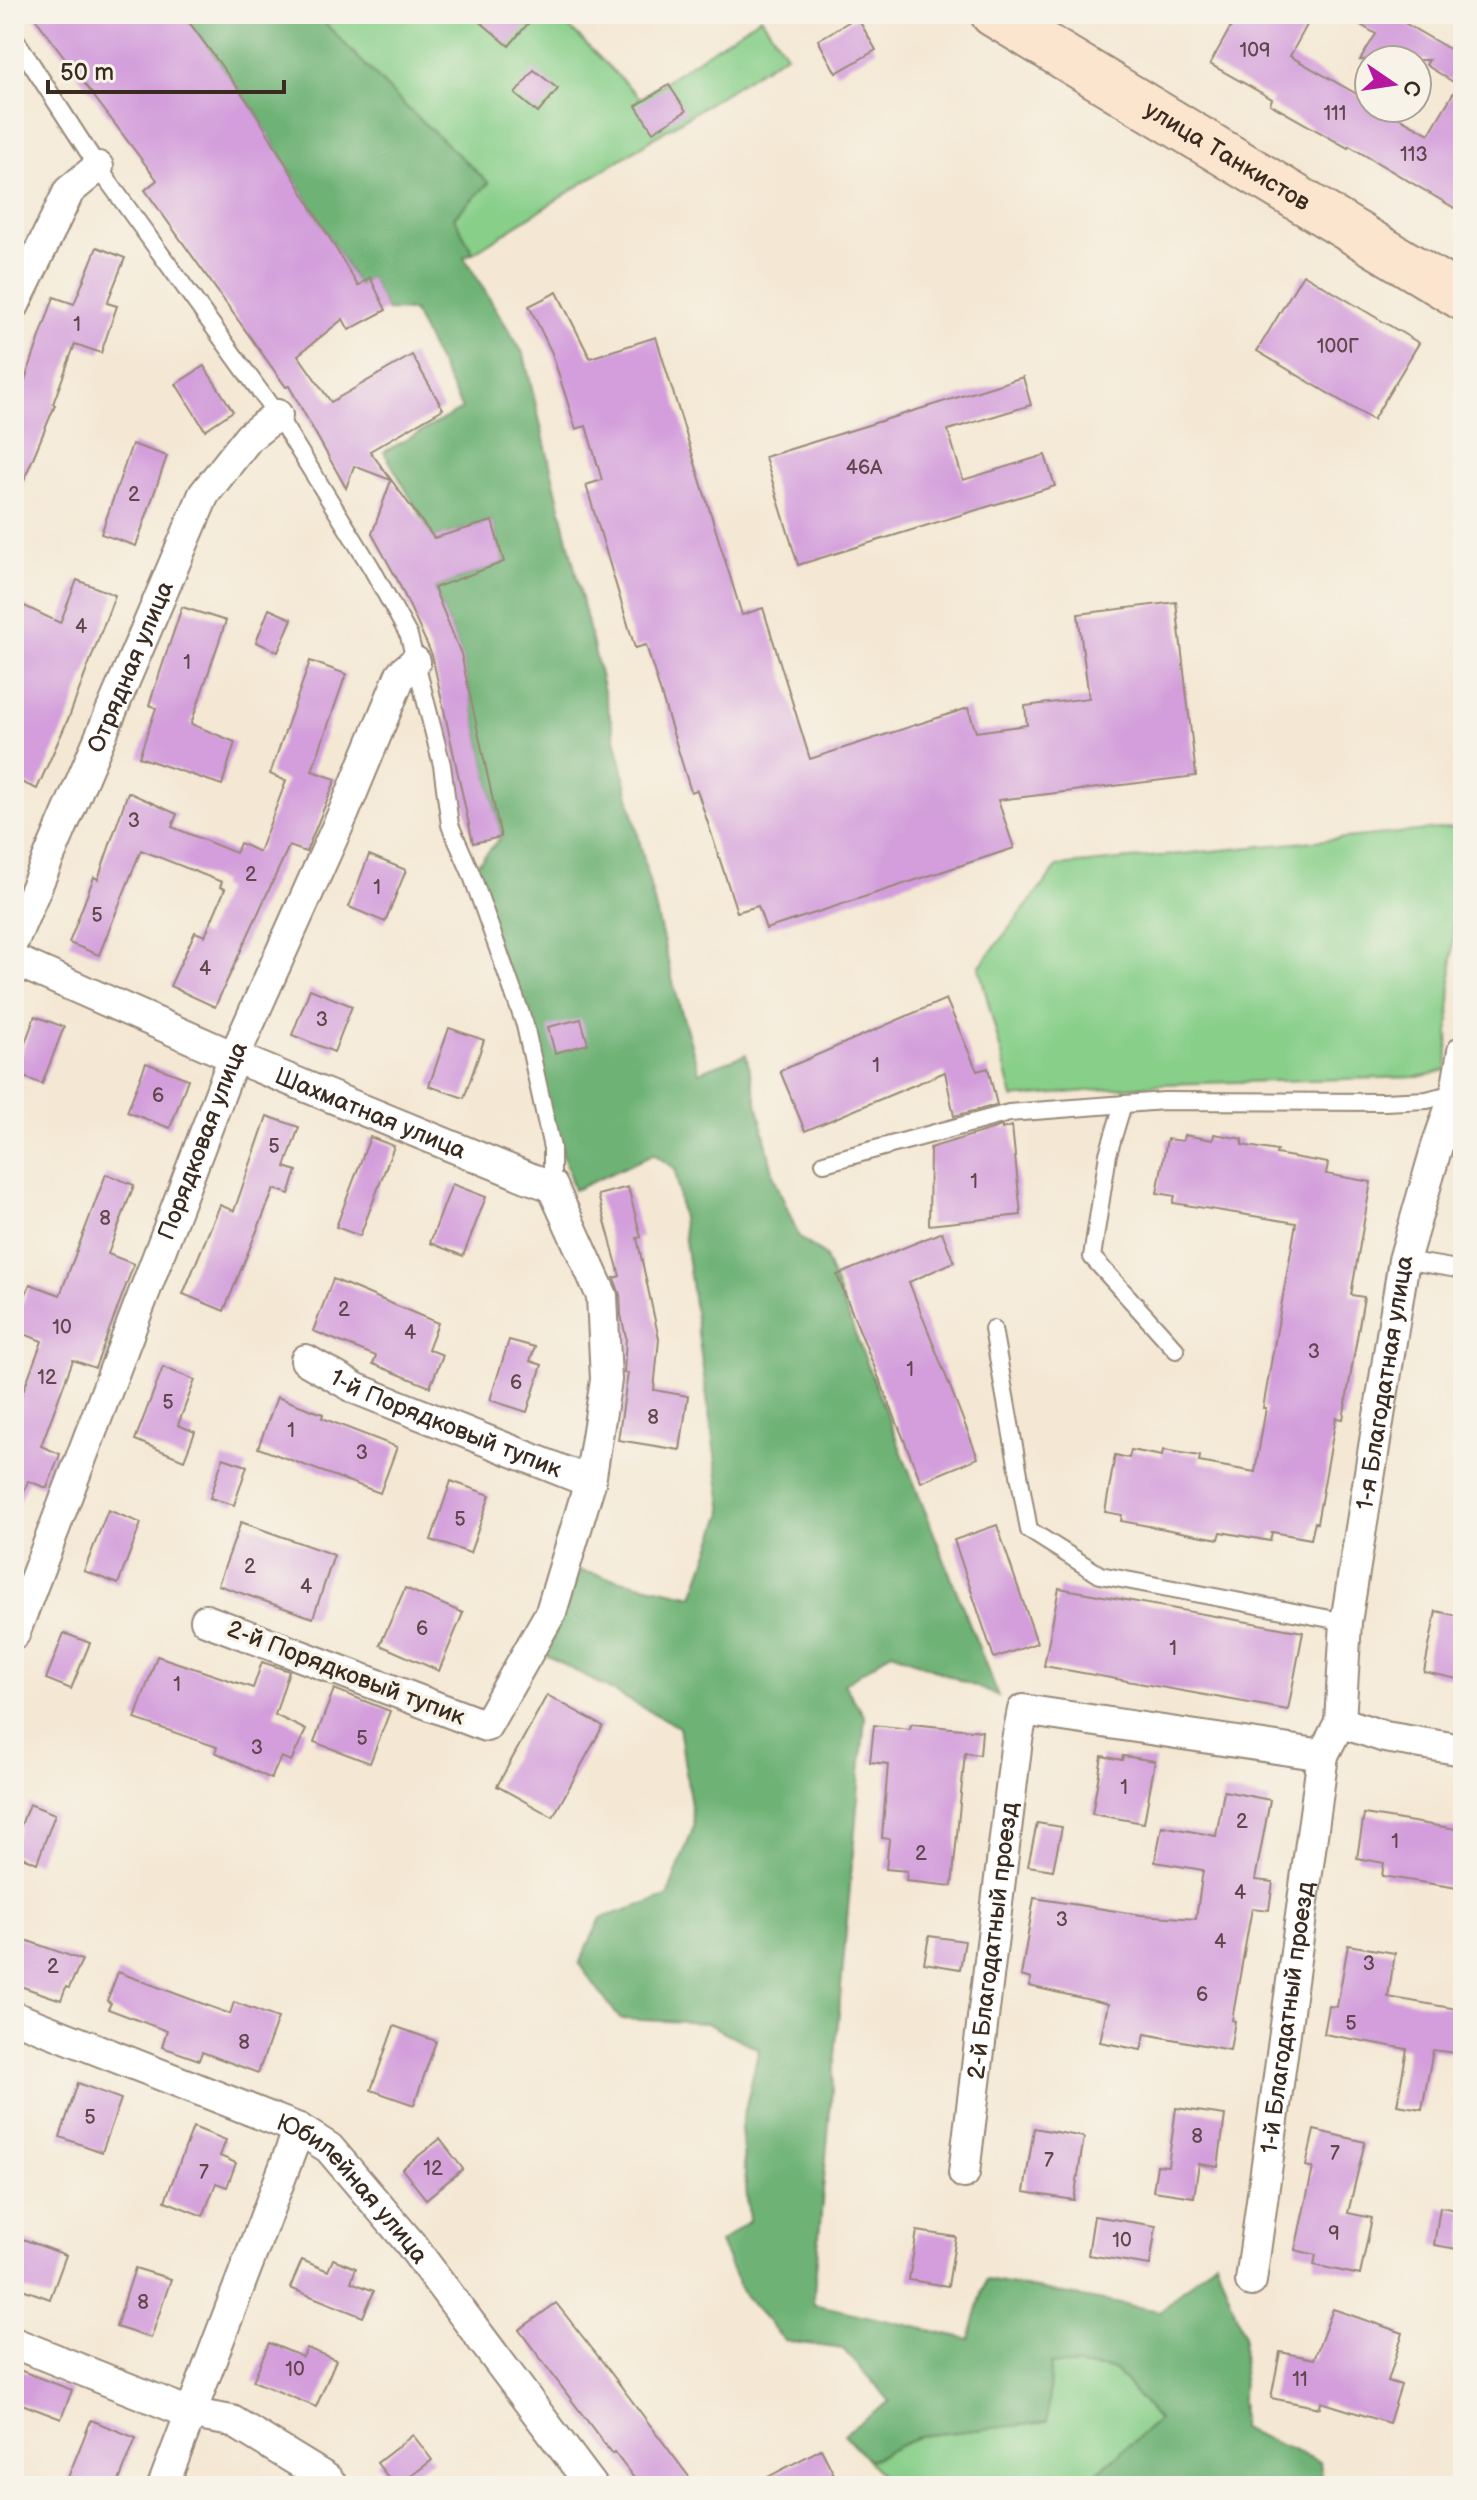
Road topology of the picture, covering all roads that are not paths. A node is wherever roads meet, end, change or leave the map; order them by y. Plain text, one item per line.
1 (993, 14) edge
2 (14, 37) edge
3 (98, 167) junction
4 (1463, 298) edge
5 (14, 305) edge
6 (277, 415) junction
7 (415, 662) junction
8 (14, 939) edge
9 (14, 960) edge
10 (1463, 1051) edge
11 (234, 1057) junction
12 (1460, 1092) edge
13 (1123, 1104) junction
14 (824, 1163) dead end
15 (552, 1186) junction
16 (1404, 1260) junction
17 (1463, 1270) edge
18 (993, 1329) dead end
19 (1176, 1350) dead end
20 (306, 1360) dead end
21 (590, 1482) junction
22 (206, 1620) dead end
23 (1346, 1622) junction
24 (14, 1634) edge
25 (1340, 1722) junction
26 (1463, 1750) edge
27 (1323, 1755) junction
28 (14, 2017) edge
29 (299, 2129) junction
30 (964, 2173) dead end
31 (1251, 2281) dead end
32 (14, 2343) edge
33 (192, 2414) junction
34 (163, 2486) edge
35 (333, 2486) edge
36 (592, 2486) edge

1 - 4 main road, улица Танкистов
2 - 3 lane
3 - 5 street
3 - 6 lane
6 - 7 lane
6 - 8 street, Отрядная улица
7 - 11 street, Порядковая улица
7 - 15 lane
9 - 11 street, Шахматная улица
10 - 12 street, 1-я Благодатная улица
11 - 15 street, Шахматная улица
11 - 24 street, Порядковая улица
12 - 13 lane
12 - 16 street, 1-я Благодатная улица
13 - 14 lane
13 - 19 lane
15 - 21 street
16 - 17 lane
16 - 23 street, 1-я Благодатная улица
18 - 23 lane
20 - 21 street, 1-й Порядковый тупик
21 - 22 street, 2-й Порядковый тупик
23 - 25 street, 1-я Благодатная улица
25 - 26 street
25 - 27 street, 1-й Благодатный проезд
27 - 30 street, 2-й Благодатный проезд
27 - 31 street, 1-й Благодатный проезд
28 - 29 street, Юбилейная улица
29 - 33 street
29 - 36 street, Юбилейная улица
32 - 33 street
33 - 34 street
33 - 35 street

